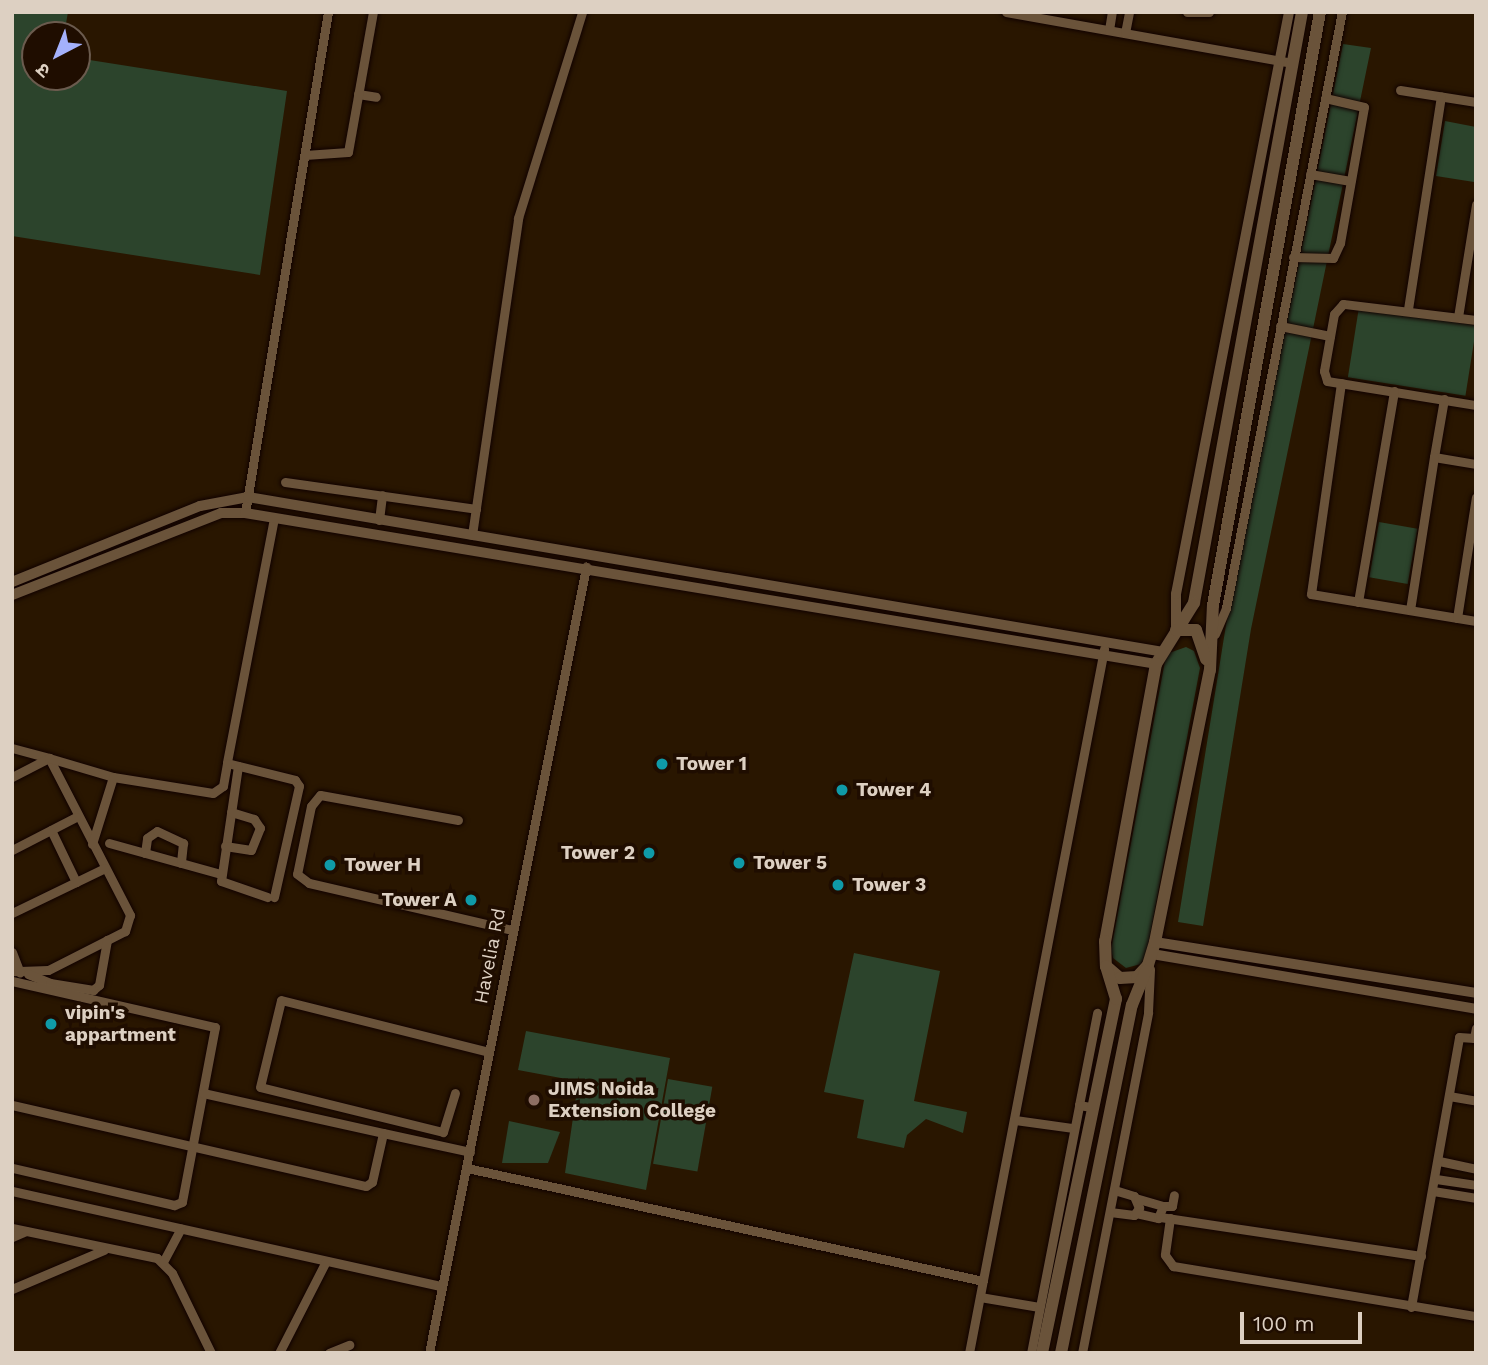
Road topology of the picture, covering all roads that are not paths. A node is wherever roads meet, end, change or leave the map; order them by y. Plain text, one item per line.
1 (328, 12) edge
2 (373, 12) edge
3 (582, 12) edge
4 (1006, 12) edge
5 (1112, 12) edge
6 (1129, 12) edge
7 (1187, 12) edge
8 (1209, 12) edge
9 (1289, 12) edge
10 (1301, 12) edge
11 (1320, 12) edge
12 (1342, 12) edge
13 (1109, 30) junction
14 (1125, 33) junction
15 (1286, 61) junction
16 (1400, 90) dead end
17 (358, 94) junction
18 (376, 97) dead end
19 (1441, 97) junction
20 (1325, 98) junction
21 (1476, 102) edge
22 (305, 155) junction
23 (1310, 174) junction
24 (1350, 181) junction
25 (1476, 204) edge
26 (1472, 255) edge
27 (1293, 257) junction
28 (1408, 309) junction
29 (1458, 317) junction
30 (1476, 320) edge
31 (1280, 326) junction
32 (1330, 337) junction
33 (1341, 383) junction
34 (1394, 391) junction
35 (1444, 400) junction
36 (1476, 405) edge
37 (1434, 457) junction
38 (1476, 464) edge
39 (285, 482) dead end
40 (382, 495) junction
41 (248, 497) junction
42 (1476, 497) edge
43 (476, 509) junction
44 (245, 513) junction
45 (274, 518) junction
46 (379, 520) junction
47 (472, 536) junction
48 (586, 567) junction
49 (625, 567) junction
50 (12, 582) edge
51 (12, 595) edge
52 (1358, 602) junction
53 (1410, 610) junction
54 (1457, 618) junction
55 (1476, 621) edge
56 (1176, 630) junction
57 (1213, 637) junction
58 (1105, 640) junction
59 (1163, 652) junction
60 (1103, 654) junction
61 (1156, 664) junction
62 (1207, 685) junction
63 (12, 748) edge
64 (50, 758) junction
65 (227, 763) junction
66 (238, 766) junction
67 (12, 777) edge
68 (113, 777) junction
69 (231, 812) junction
70 (76, 817) junction
71 (458, 820) dead end
72 (51, 830) junction
73 (110, 843) dead end
74 (92, 844) junction
75 (225, 846) junction
76 (12, 850) edge
77 (145, 853) junction
78 (181, 863) junction
79 (105, 868) junction
80 (221, 874) junction
81 (76, 883) junction
82 (12, 913) edge
83 (513, 930) junction
84 (107, 940) junction
85 (12, 952) edge
86 (1151, 955) junction
87 (1106, 965) junction
88 (20, 972) edge
89 (12, 981) edge
90 (1476, 993) edge
91 (1476, 1009) edge
92 (1097, 1013) dead end
93 (1475, 1035) edge
94 (489, 1052) junction
95 (203, 1093) junction
96 (455, 1093) dead end
97 (1449, 1096) junction
98 (1476, 1101) edge
99 (12, 1105) edge
100 (1084, 1106) junction
101 (1110, 1111) junction
102 (1129, 1116) junction
103 (1015, 1120) junction
104 (1073, 1128) junction
105 (383, 1133) junction
106 (193, 1149) junction
107 (470, 1152) junction
108 (1439, 1161) junction
109 (12, 1168) edge
110 (467, 1168) junction
111 (1476, 1169) edge
112 (1436, 1179) junction
113 (1476, 1185) edge
114 (12, 1191) edge
115 (1114, 1191) junction
116 (1433, 1191) junction
117 (1174, 1195) dead end
118 (1476, 1198) edge
119 (1138, 1199) junction
120 (1163, 1206) junction
121 (1110, 1212) junction
122 (1136, 1213) junction
123 (1165, 1217) junction
124 (12, 1228) edge
125 (181, 1228) junction
126 (26, 1231) junction
127 (12, 1237) edge
128 (104, 1250) junction
129 (1421, 1256) junction
130 (326, 1261) junction
131 (163, 1262) junction
132 (984, 1281) junction
133 (442, 1286) junction
134 (12, 1289) edge
135 (980, 1297) junction
136 (1039, 1307) junction
137 (1411, 1307) junction
138 (1476, 1316) edge
139 (349, 1345) dead end
140 (211, 1353) edge
141 (279, 1353) edge
142 (329, 1353) edge
143 (429, 1353) edge
144 (969, 1353) edge
145 (1031, 1353) edge
146 (1042, 1353) edge
147 (1061, 1353) edge
148 (1082, 1353) edge

1 - 22 street
2 - 17 street
3 - 43 street
4 - 13 street
5 - 13 street
6 - 14 street
7 - 8 street
9 - 15 street
10 - 15 main road
11 - 57 main road
12 - 20 street
13 - 14 street
14 - 15 street
15 - 56 street
15 - 56 main road
16 - 19 street
17 - 18 street
17 - 22 street
19 - 21 street
19 - 28 street
20 - 23 street
20 - 24 street
22 - 41 street
23 - 24 street
23 - 27 street
24 - 27 street
25 - 26 street
26 - 29 street
27 - 31 street
28 - 29 street
28 - 32 street
29 - 30 street
31 - 32 street
31 - 57 street
32 - 33 street
33 - 34 street
33 - 52 street
34 - 35 street
34 - 52 street
35 - 36 street
35 - 37 street
37 - 38 street
37 - 53 street
39 - 40 street
40 - 43 street
40 - 46 street
41 - 44 street
41 - 46 street
41 - 50 street
42 - 54 street
43 - 47 street
44 - 45 street
44 - 51 street
45 - 48 street
45 - 65 street
46 - 47 street
47 - 49 street
48 - 49 street
48 - 83 street, Havelia Rd
49 - 58 street
49 - 60 street
52 - 53 street
53 - 54 street
54 - 55 street
56 - 59 main road
56 - 62 main road
57 - 62 main road
58 - 59 street
58 - 60 street
59 - 61 main road
60 - 61 street
60 - 103 street
61 - 87 main road
62 - 86 main road
63 - 64 street
64 - 67 street
64 - 68 street
64 - 70 street
65 - 66 street
65 - 68 street
66 - 69 street
66 - 80 street
68 - 74 street
69 - 75 street
69 - 75 street
70 - 72 street
70 - 74 street
71 - 83 street
72 - 76 street
72 - 81 street
73 - 77 street
74 - 79 street
75 - 80 street
77 - 78 street
77 - 78 street
78 - 80 street
79 - 81 street
79 - 84 street
81 - 82 street
83 - 94 street, Havelia Rd
84 - 88 street
84 - 88 street
85 - 88 street
86 - 87 main road
86 - 90 street
86 - 91 street
86 - 101 main road
86 - 102 street
87 - 100 main road
89 - 95 street
92 - 100 street
93 - 97 street
94 - 96 street
94 - 107 street, Havelia Rd
95 - 105 street
95 - 106 street
97 - 98 street
97 - 108 street
99 - 106 street
100 - 104 street
100 - 146 main road
101 - 102 street
101 - 147 main road
102 - 115 street
103 - 104 street
103 - 132 street
104 - 136 street
105 - 106 street
105 - 107 street
106 - 109 street
107 - 110 street, Havelia Rd
108 - 111 street
108 - 112 street
110 - 132 street
110 - 133 street, Havelia Rd
112 - 113 street
112 - 116 street
114 - 125 street
115 - 119 street
115 - 121 street
116 - 118 street
116 - 129 street
117 - 120 street
119 - 120 street
119 - 122 street
120 - 123 street
121 - 122 street
121 - 148 street
122 - 123 street
123 - 129 street
123 - 137 street
124 - 126 street
125 - 130 street
125 - 131 street
126 - 127 street
126 - 128 street
128 - 131 street
128 - 134 street
129 - 137 street
130 - 133 street
130 - 141 street
131 - 140 street
132 - 135 street
133 - 143 street, Havelia Rd
135 - 136 street
135 - 144 street
136 - 145 street
137 - 138 street
139 - 142 street

